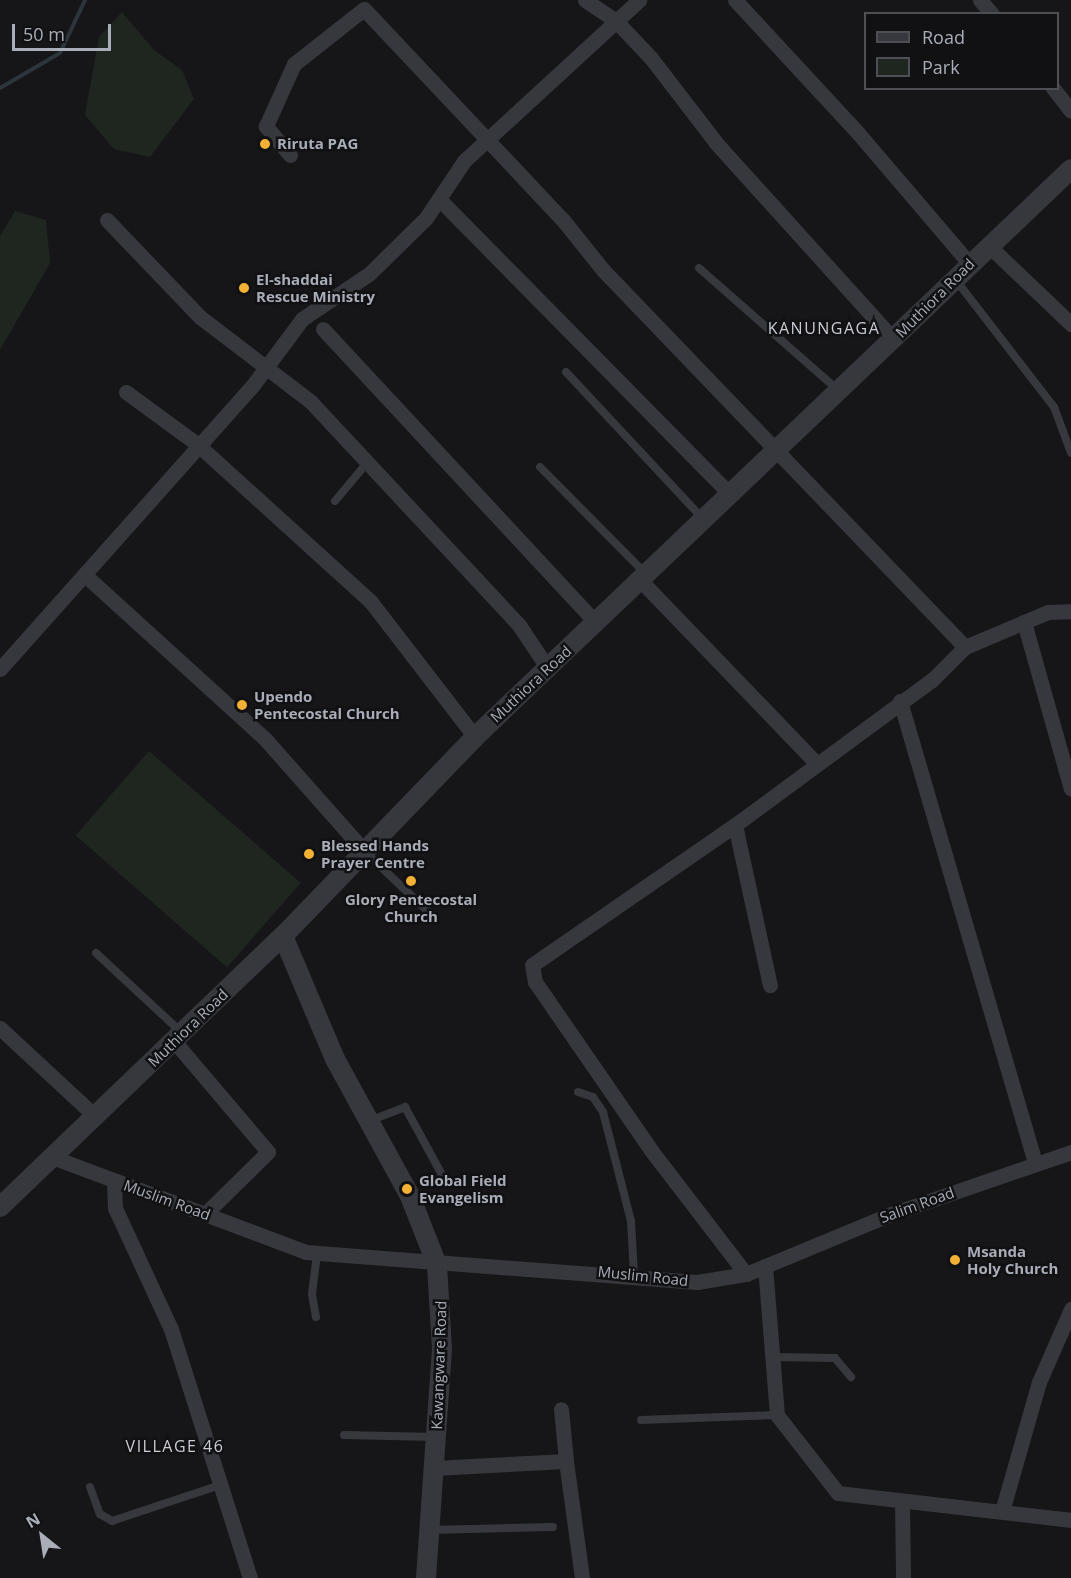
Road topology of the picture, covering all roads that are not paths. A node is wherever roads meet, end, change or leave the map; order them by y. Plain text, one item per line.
1 (585, 0) edge
2 (639, 0) edge
3 (735, 0) edge
4 (980, 0) edge
5 (360, 4) edge
6 (990, 12) edge
7 (615, 20) junction
8 (1055, 90) edge
9 (1071, 111) edge
10 (487, 138) junction
11 (290, 155) dead end
12 (1071, 169) edge
13 (439, 199) junction
14 (107, 220) dead end
15 (987, 245) junction
16 (969, 264) junction
17 (699, 268) dead end
18 (954, 278) junction
19 (1071, 324) edge
20 (323, 329) dead end
21 (894, 340) junction
22 (264, 369) junction
23 (566, 372) dead end
24 (126, 392) dead end
25 (840, 392) junction
26 (197, 444) junction
27 (777, 452) junction
28 (1071, 453) edge
29 (366, 464) junction
30 (540, 467) dead end
31 (731, 495) junction
32 (335, 501) dead end
33 (705, 521) junction
34 (86, 576) junction
35 (645, 579) junction
36 (1071, 611) edge
37 (1024, 622) junction
38 (596, 623) junction
39 (965, 647) junction
40 (548, 667) junction
41 (0, 669) edge
42 (900, 702) junction
43 (475, 737) junction
44 (816, 763) junction
45 (1071, 789) edge
46 (735, 825) junction
47 (365, 852) junction
48 (433, 916) dead end
49 (284, 936) junction
50 (96, 954) dead end
51 (770, 985) dead end
52 (0, 1028) edge
53 (178, 1037) junction
54 (578, 1092) dead end
55 (95, 1116) junction
56 (368, 1122) junction
57 (1071, 1152) edge
58 (52, 1157) junction
59 (1035, 1162) junction
60 (114, 1181) junction
61 (447, 1184) dead end
62 (0, 1208) edge
63 (205, 1214) junction
64 (317, 1254) junction
65 (437, 1265) junction
66 (765, 1266) junction
67 (746, 1274) junction
68 (634, 1275) junction
69 (1071, 1309) edge
70 (316, 1317) dead end
71 (772, 1357) junction
72 (851, 1377) dead end
73 (561, 1409) dead end
74 (777, 1415) junction
75 (642, 1419) dead end
76 (344, 1435) dead end
77 (437, 1437) junction
78 (566, 1461) junction
79 (435, 1468) junction
80 (220, 1485) junction
81 (90, 1488) dead end
82 (902, 1502) junction
83 (1002, 1511) junction
84 (1071, 1520) edge
85 (553, 1527) dead end
86 (430, 1530) junction
87 (250, 1578) edge
88 (426, 1578) edge
89 (582, 1578) edge
90 (903, 1578) edge

1 - 7 street
2 - 7 street
3 - 16 street
4 - 6 street
5 - 10 street
5 - 11 street
7 - 10 street
7 - 21 street
8 - 9 street
10 - 13 street
10 - 27 street
12 - 15 street, Muthiora Road
13 - 22 street
13 - 31 street
14 - 22 street
15 - 16 street, Muthiora Road
15 - 19 street
16 - 18 street, Muthiora Road
17 - 25 lane
18 - 21 street, Muthiora Road
18 - 28 lane
20 - 38 street
21 - 25 street, Muthiora Road
22 - 26 street
22 - 29 street
23 - 33 lane
24 - 26 street
25 - 27 street, Muthiora Road
26 - 34 street
26 - 43 street
27 - 31 street, Muthiora Road
27 - 39 street
29 - 32 lane
29 - 40 street
30 - 35 lane
31 - 33 street, Muthiora Road
33 - 35 street, Muthiora Road
34 - 41 street
34 - 47 street
35 - 38 street, Muthiora Road
35 - 44 street
36 - 37 street
37 - 39 street
37 - 45 street
38 - 40 street, Muthiora Road
39 - 42 street
40 - 43 street, Muthiora Road
42 - 44 street
42 - 59 street
43 - 47 street, Muthiora Road
44 - 46 street
46 - 51 street
46 - 67 street
47 - 48 lane
47 - 49 street, Muthiora Road
49 - 53 street, Muthiora Road
49 - 56 street, Kawangware Road
50 - 53 lane
52 - 55 street
53 - 55 street, Muthiora Road
53 - 63 street
54 - 68 lane
55 - 58 street, Muthiora Road
56 - 61 lane
56 - 65 street, Kawangware Road
57 - 59 street, Salim Road
58 - 60 street, Muslim Road
58 - 62 street, Muthiora Road
59 - 66 street, Salim Road
60 - 63 street, Muslim Road
60 - 80 street
63 - 64 street, Muslim Road
64 - 65 street, Muslim Road
64 - 70 lane
65 - 68 street, Muslim Road
65 - 77 street, Kawangware Road
66 - 67 street, Muslim Road
66 - 71 street
67 - 68 street, Muslim Road
69 - 83 street
71 - 72 lane
71 - 74 street
73 - 78 street
74 - 75 lane
74 - 82 street
76 - 77 lane
77 - 79 street, Kawangware Road
78 - 79 street
78 - 89 street
79 - 86 street, Kawangware Road
80 - 81 lane
80 - 87 street
82 - 83 street
82 - 90 street
83 - 84 street
85 - 86 lane
86 - 88 street, Kawangware Road

